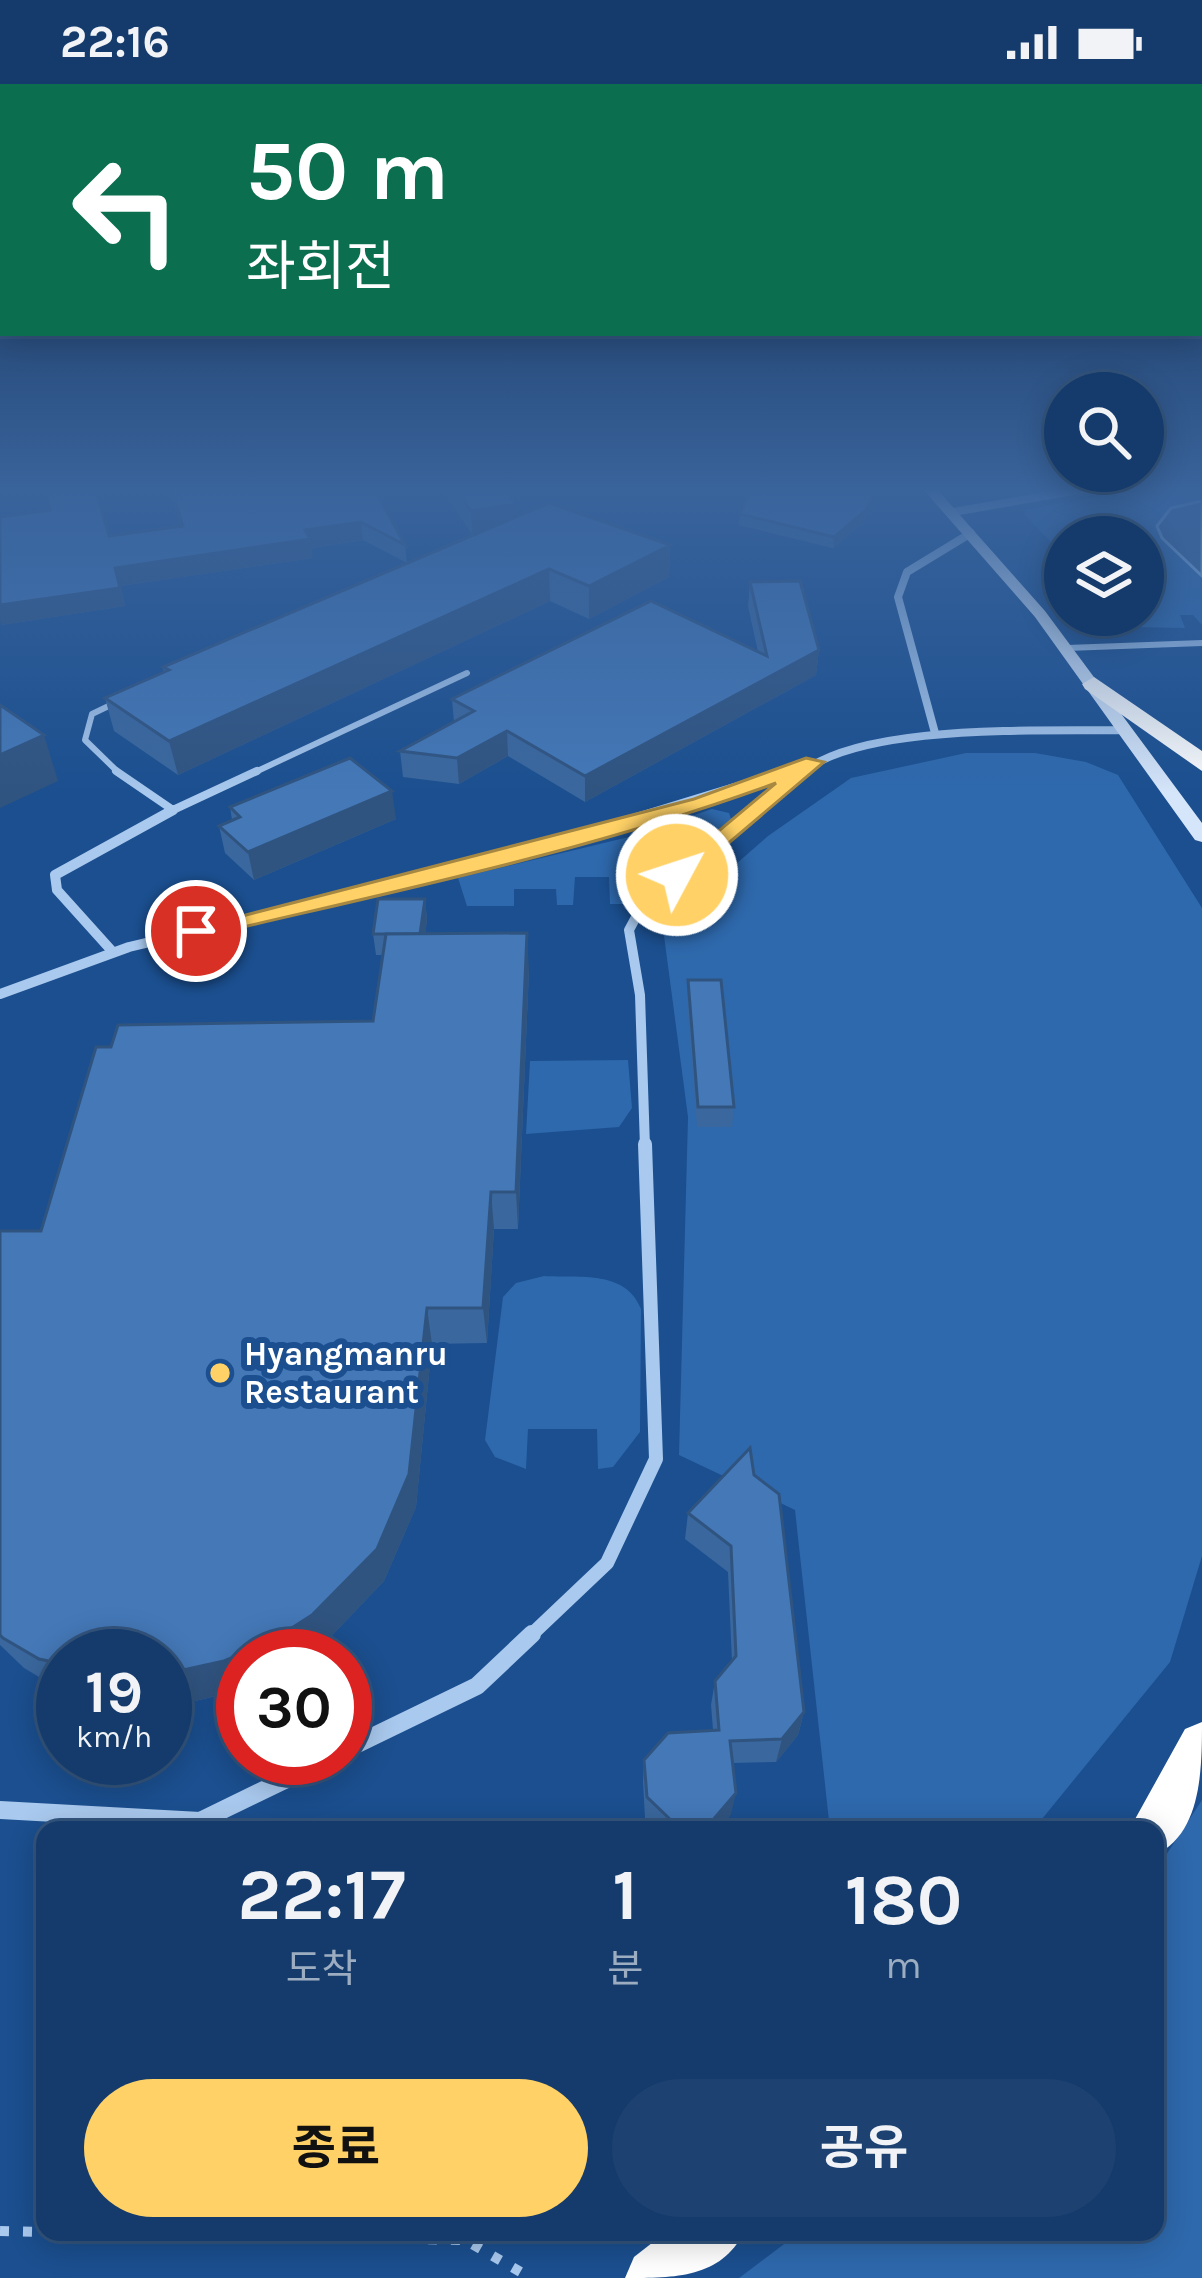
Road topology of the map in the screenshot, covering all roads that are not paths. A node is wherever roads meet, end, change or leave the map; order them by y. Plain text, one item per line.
1 (900, 590) edge
2 (1018, 590) edge
3 (1202, 643) edge
4 (1066, 648) junction
5 (467, 673) dead end
6 (1094, 684) junction
7 (133, 694) edge
8 (1124, 730) junction
9 (935, 734) junction
10 (814, 762) junction
11 (1202, 763) edge
12 (173, 810) junction
13 (1202, 836) edge
14 (111, 950) junction
15 (0, 994) edge
16 (372, 1737) edge
17 (1202, 1746) edge
18 (274, 1785) edge
19 (0, 1810) edge
20 (1159, 1821) edge
21 (703, 2241) edge
22 (656, 2278) edge

1 - 9 street
2 - 4 street
3 - 4 lane
4 - 6 street
5 - 12 lane
6 - 8 street
6 - 11 highway
7 - 12 lane
8 - 9 street
8 - 13 street
9 - 10 street
10 - 14 street
10 - 16 street
12 - 14 street
14 - 15 street
17 - 20 highway
18 - 19 street
21 - 22 highway

